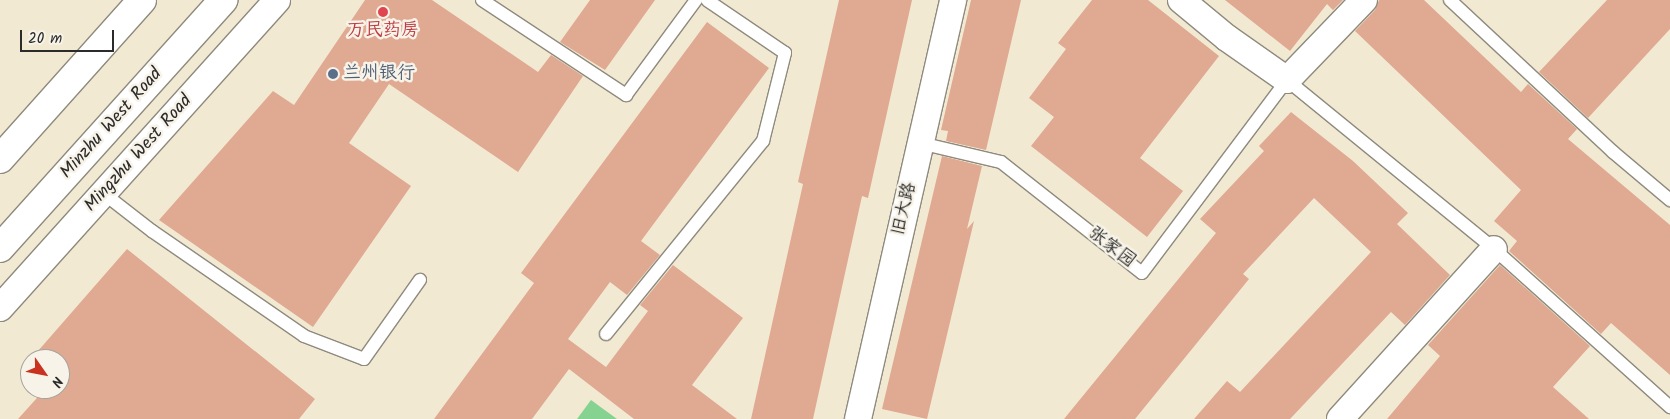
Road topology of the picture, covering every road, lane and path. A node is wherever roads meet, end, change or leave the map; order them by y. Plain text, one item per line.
1 (142, 0) edge
2 (223, 0) edge
3 (277, 0) edge
4 (482, 0) edge
5 (696, 0) edge
6 (707, 0) edge
7 (953, 0) edge
8 (1181, 0) edge
9 (1364, 0) edge
10 (1450, 0) edge
11 (1287, 80) junction
12 (920, 143) junction
13 (0, 159) edge
14 (103, 193) junction
15 (1670, 200) edge
16 (0, 248) edge
17 (1494, 249) junction
18 (420, 280) dead end
19 (0, 308) edge
20 (606, 334) dead end
21 (1670, 407) edge
22 (858, 419) edge
23 (1340, 419) edge

1 - 13 main road
2 - 16 main road, Minzhu West Road
3 - 14 street, Mingzhu West Road
4 - 5 lane
6 - 20 lane
7 - 12 street, 旧大路
8 - 11 street
9 - 11 street, 张家园
10 - 15 lane
11 - 12 lane, 张家园
11 - 17 lane
12 - 22 street, 旧大路
14 - 18 lane
14 - 19 street, Mingzhu West Road
17 - 21 lane
17 - 23 street

